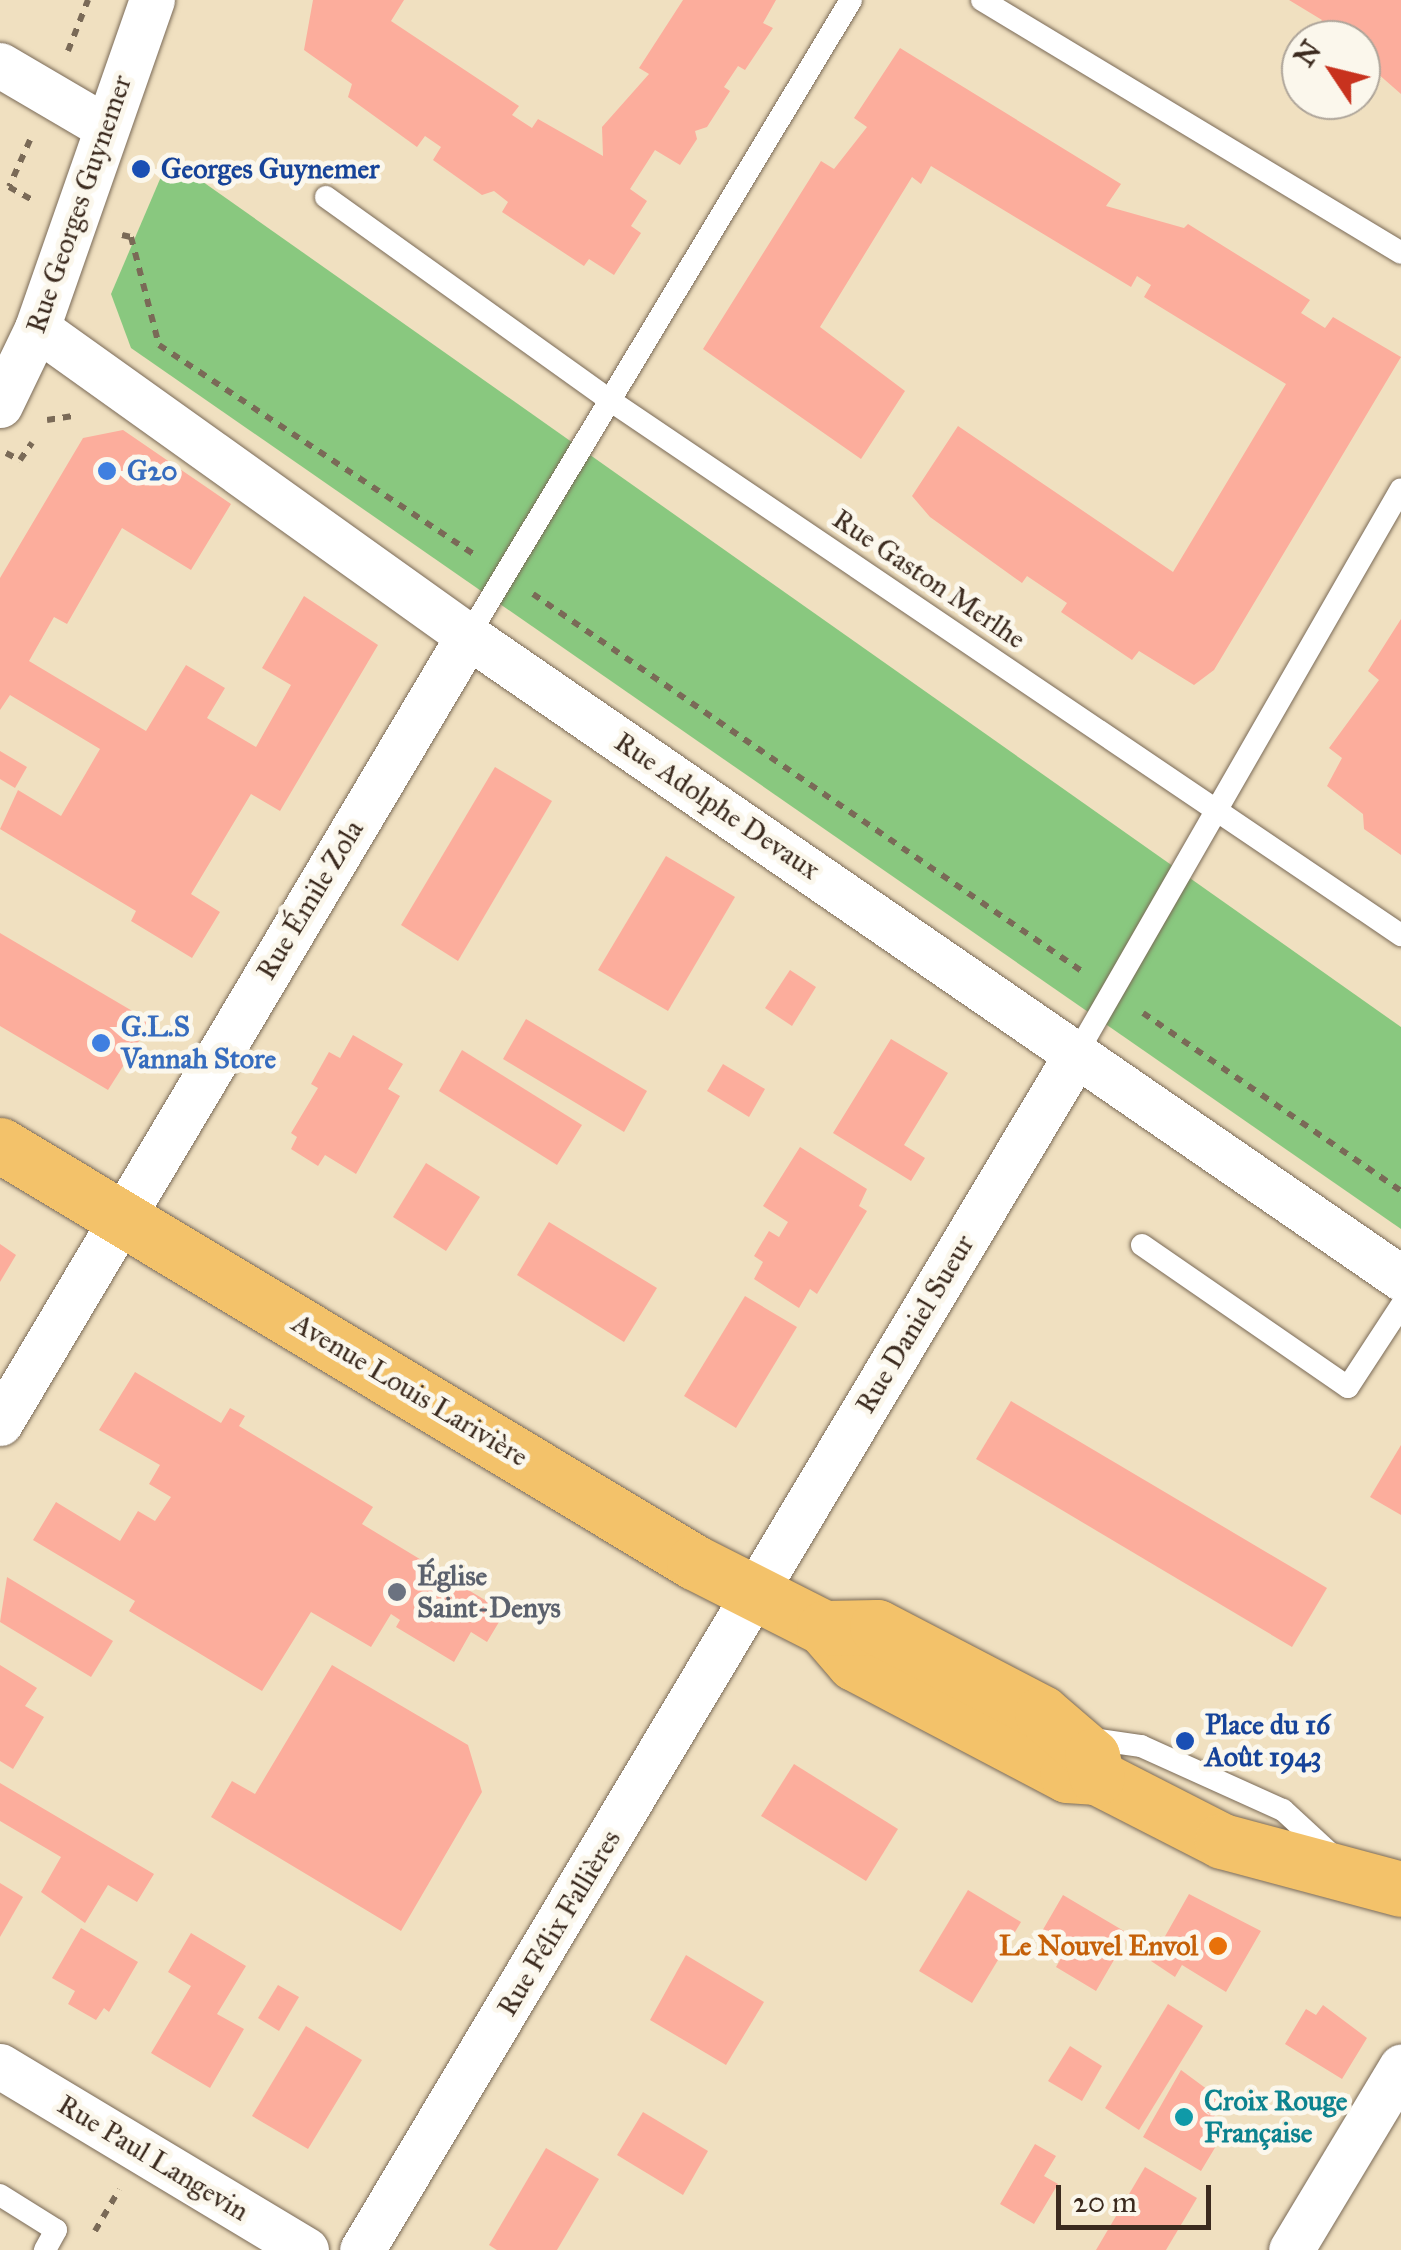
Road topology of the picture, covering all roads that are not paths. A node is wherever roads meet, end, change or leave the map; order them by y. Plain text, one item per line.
1 (152, 0) edge
2 (851, 0) edge
3 (982, 0) edge
4 (0, 65) edge
5 (104, 126) junction
6 (326, 197) dead end
7 (1401, 254) edge
8 (37, 328) junction
9 (611, 401) junction
10 (0, 405) edge
11 (1401, 489) edge
12 (468, 636) junction
13 (1213, 808) junction
14 (1401, 935) edge
15 (1077, 1053) junction
16 (0, 1145) edge
17 (121, 1219) junction
18 (1142, 1245) dead end
19 (1401, 1278) edge
20 (1401, 1306) edge
21 (0, 1423) edge
22 (755, 1595) junction
23 (1379, 1883) edge
24 (0, 2066) edge
25 (1401, 2067) edge
26 (0, 2194) edge
27 (44, 2250) edge
28 (306, 2250) edge
29 (362, 2250) edge
30 (1292, 2250) edge

1 - 5 street, Rue Georges Guynemer
2 - 9 lane
3 - 7 lane
4 - 5 street
5 - 8 street, Rue Georges Guynemer
6 - 9 lane, Rue Gaston Merlhe
8 - 10 street, Rue Georges Guynemer
8 - 12 street, Rue Adolphe Devaux
9 - 12 lane
9 - 13 lane, Rue Gaston Merlhe
11 - 13 lane
12 - 15 street, Rue Adolphe Devaux
12 - 17 street, Rue Émile Zola
13 - 14 lane, Rue Gaston Merlhe
13 - 15 lane
15 - 19 street, Rue Adolphe Devaux
15 - 22 street, Rue Daniel Sueur
16 - 17 main road, Avenue Louis Larivière
17 - 21 street, Rue Émile Zola
17 - 22 main road, Avenue Louis Larivière
18 - 20 lane
22 - 23 main road, Avenue Louis Larivière
22 - 29 street, Rue Félix Fallières
24 - 28 street, Rue Paul Langevin
25 - 30 street
26 - 27 lane

